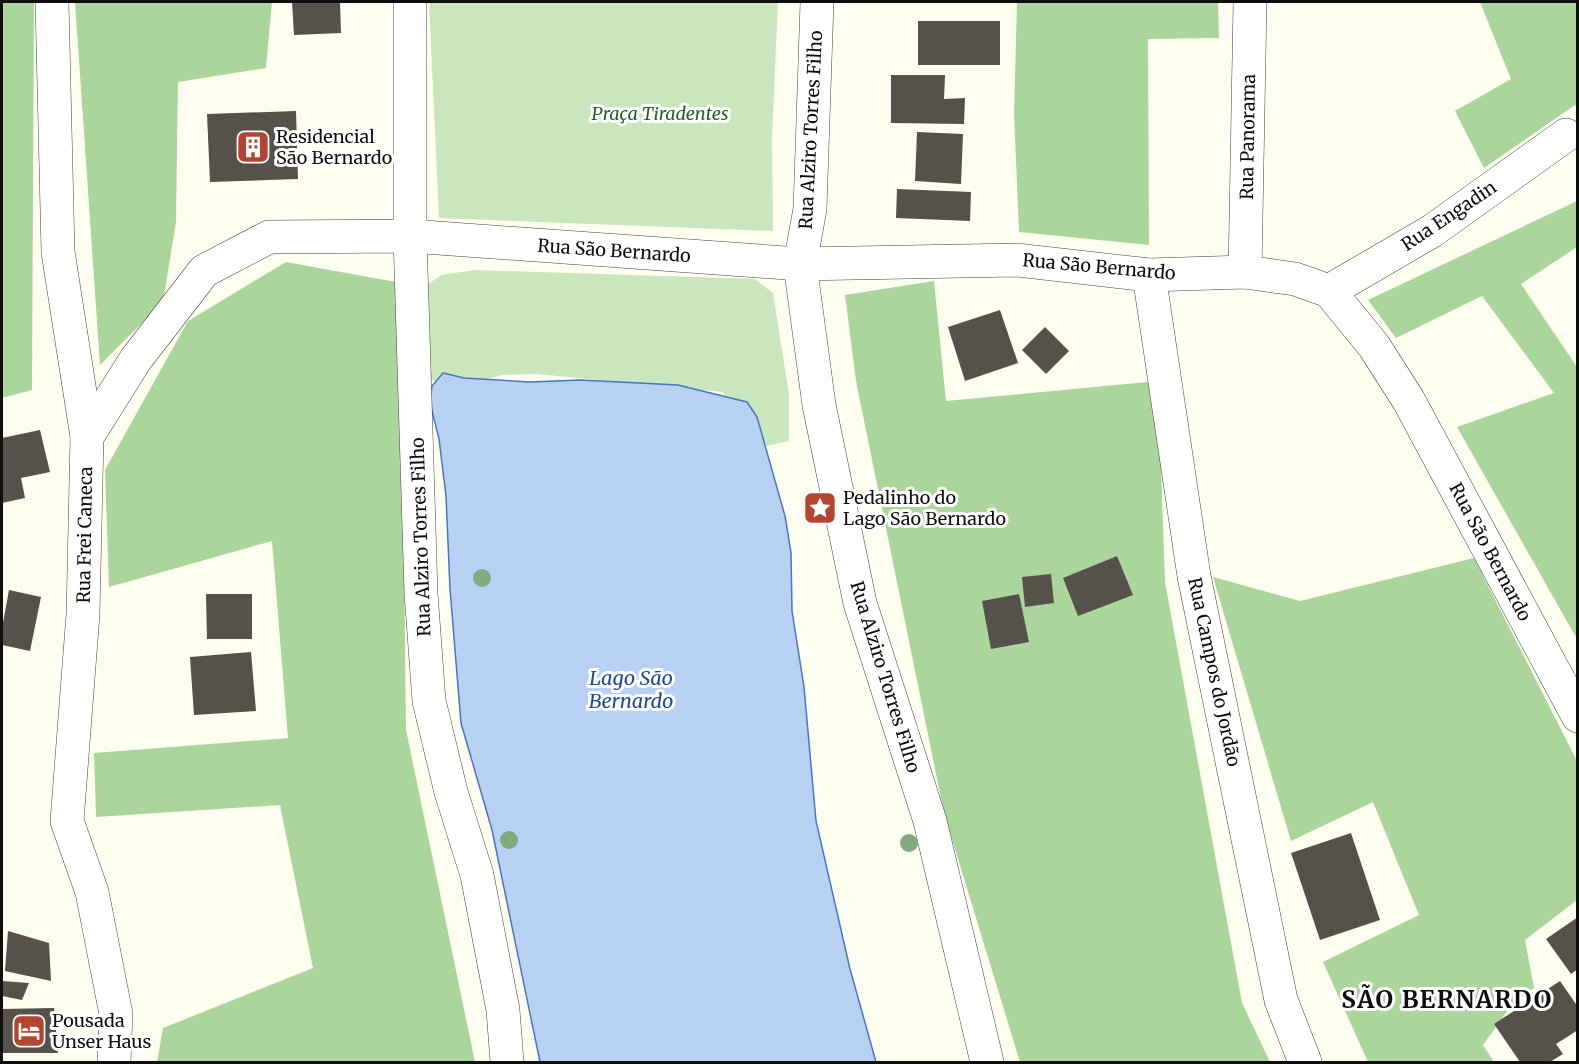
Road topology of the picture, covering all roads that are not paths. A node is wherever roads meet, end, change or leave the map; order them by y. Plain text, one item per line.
1 (52, 2) edge
2 (410, 2) edge
3 (818, 2) edge
4 (1250, 2) edge
5 (1566, 135) dead end
6 (410, 236) junction
7 (800, 264) junction
8 (1245, 272) junction
9 (1149, 275) junction
10 (1329, 291) junction
11 (87, 436) junction
12 (1578, 716) edge
13 (114, 1062) edge
14 (507, 1062) edge
15 (987, 1062) edge
16 (1305, 1062) edge

1 - 11 street, Rua Frei Caneca
2 - 6 street, Rua Alziro Torres Filho
3 - 7 street, Rua Alziro Torres Filho
4 - 8 street, Rua Panorama
5 - 10 street, Rua Engadin
6 - 7 street, Rua São Bernardo
6 - 11 street, Rua São Bernardo
6 - 14 street, Rua Alziro Torres Filho
7 - 9 street, Rua São Bernardo
7 - 15 street, Rua Alziro Torres Filho
8 - 9 street, Rua São Bernardo
8 - 10 street, Rua São Bernardo
9 - 16 street, Rua Campos do Jordão
10 - 12 street, Rua São Bernardo
11 - 13 street, Rua Frei Caneca

